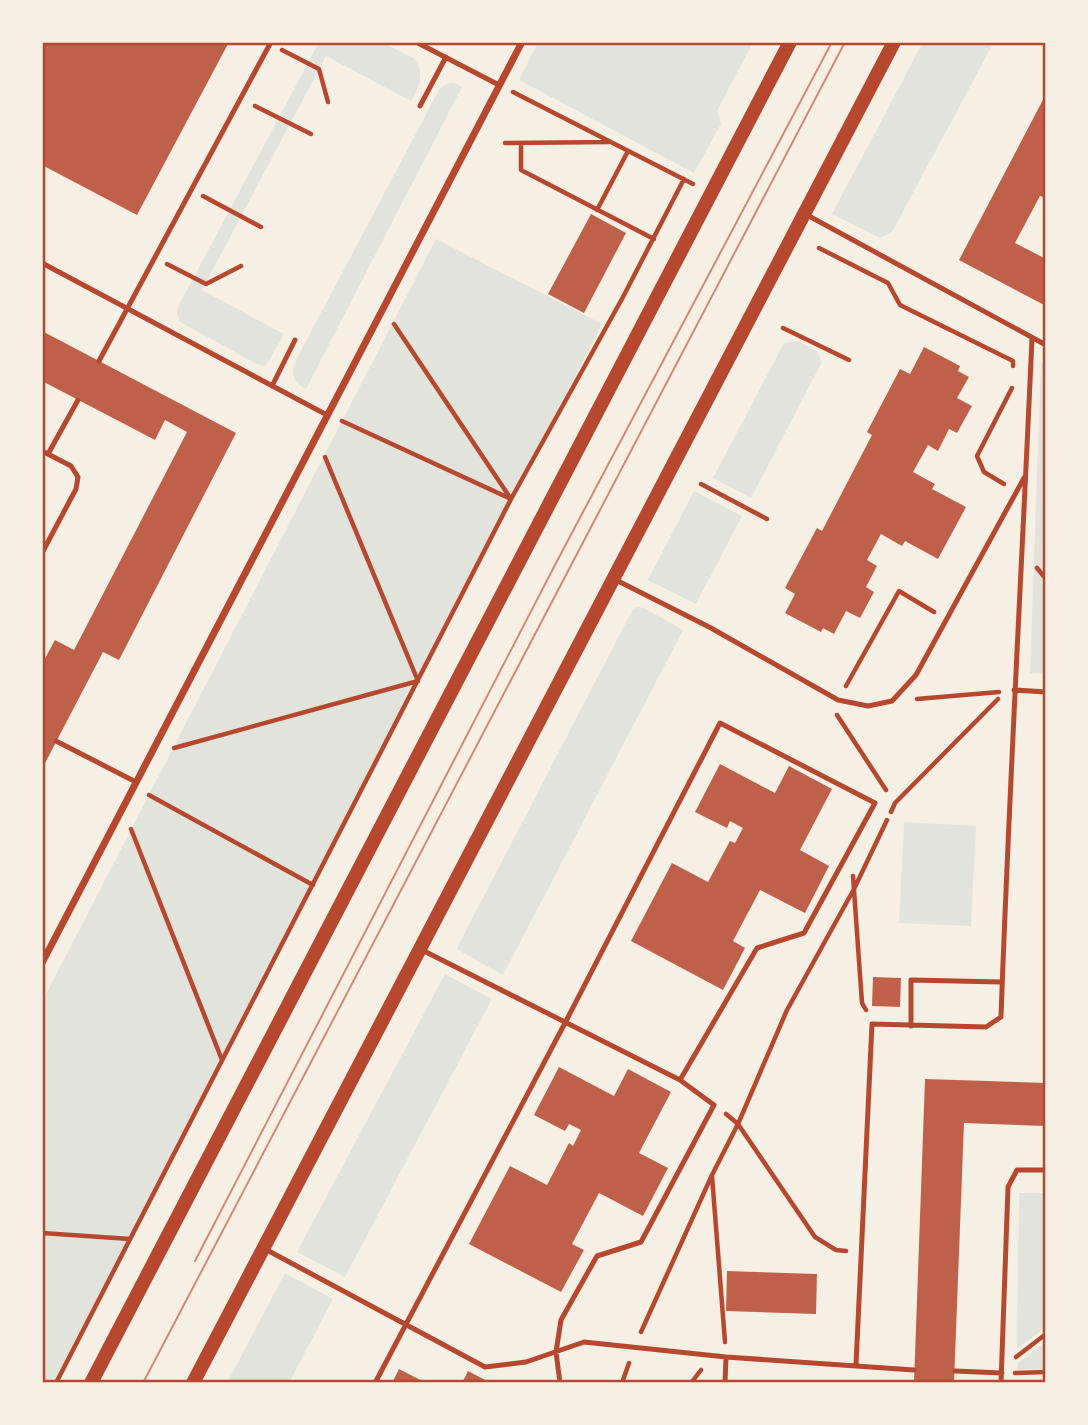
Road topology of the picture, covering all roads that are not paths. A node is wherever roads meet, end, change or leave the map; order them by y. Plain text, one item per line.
1 (416, 42) edge
2 (522, 42) edge
3 (790, 42) edge
4 (894, 42) edge
5 (270, 43) edge
6 (446, 57) junction
7 (499, 85) junction
8 (420, 106) dead end
9 (804, 214) junction
10 (42, 263) edge
11 (127, 308) junction
12 (1032, 338) junction
13 (295, 340) dead end
14 (1046, 345) edge
15 (99, 361) dead end
16 (272, 386) junction
17 (78, 400) dead end
18 (327, 415) junction
19 (45, 453) edge
20 (1026, 474) junction
21 (42, 553) edge
22 (613, 578) junction
23 (1014, 690) junction
24 (1046, 692) edge
25 (57, 741) dead end
26 (136, 782) junction
27 (419, 948) junction
28 (42, 963) edge
29 (1002, 982) junction
30 (565, 1023) junction
31 (911, 1026) junction
32 (680, 1080) junction
33 (1046, 1170) edge
34 (263, 1248) junction
35 (406, 1324) junction
36 (556, 1352) junction
37 (726, 1357) junction
38 (856, 1365) junction
39 (915, 1370) dead end
40 (954, 1371) dead end
41 (1002, 1371) junction
42 (91, 1383) edge
43 (193, 1383) edge
44 (375, 1383) edge
45 (560, 1383) edge
46 (725, 1383) edge
47 (1001, 1383) edge

1 - 6 lane
2 - 7 street
3 - 42 main road
4 - 9 main road
5 - 11 lane
6 - 7 lane
6 - 8 lane
7 - 18 street
9 - 12 lane
9 - 22 main road
10 - 11 lane
11 - 15 lane
11 - 16 lane
12 - 14 lane
12 - 20 lane
13 - 16 lane
16 - 18 lane
17 - 19 lane
18 - 26 street
19 - 21 lane
20 - 22 lane
20 - 23 lane
22 - 27 main road
23 - 24 lane
23 - 29 lane
25 - 26 lane
26 - 28 street
27 - 30 lane
27 - 34 main road
29 - 31 lane
29 - 31 lane
30 - 32 lane
30 - 32 lane
30 - 35 lane
31 - 38 lane
32 - 36 lane
33 - 41 lane
34 - 35 lane
34 - 43 main road
35 - 36 lane
35 - 44 lane
36 - 37 lane
36 - 45 lane
37 - 38 lane
37 - 46 lane
38 - 39 lane
40 - 41 lane
41 - 47 lane

